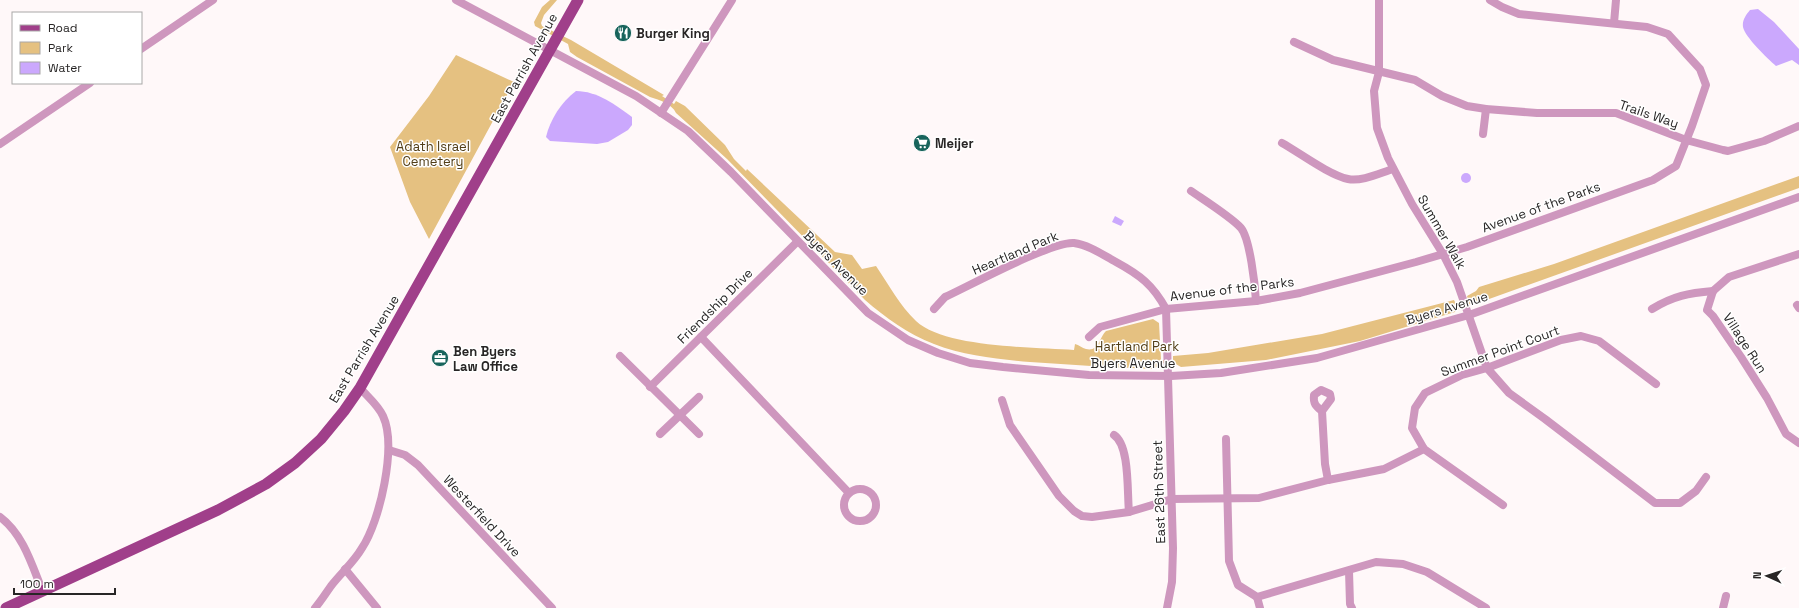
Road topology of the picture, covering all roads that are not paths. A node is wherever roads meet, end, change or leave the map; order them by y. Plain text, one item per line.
1 (213, 0) edge
2 (456, 0) edge
3 (578, 0) edge
4 (732, 0) edge
5 (1379, 0) edge
6 (1490, 0) edge
7 (1616, 0) edge
8 (1614, 23) junction
9 (1294, 42) dead end
10 (142, 48) edge
11 (550, 50) junction
12 (1379, 72) junction
13 (89, 84) edge
14 (1486, 109) junction
15 (661, 113) junction
16 (1799, 126) edge
17 (1483, 134) dead end
18 (1686, 140) junction
19 (1282, 143) dead end
20 (0, 144) edge
21 (1393, 169) junction
22 (1191, 191) dead end
23 (1799, 197) edge
24 (797, 242) junction
25 (1443, 254) junction
26 (1799, 254) edge
27 (1713, 291) junction
28 (1256, 301) junction
29 (934, 309) dead end
30 (1166, 309) junction
31 (1652, 309) dead end
32 (1468, 315) junction
33 (701, 337) junction
34 (1089, 337) dead end
35 (620, 356) dead end
36 (1487, 368) junction
37 (1167, 376) junction
38 (1656, 384) dead end
39 (650, 387) junction
40 (360, 388) junction
41 (699, 397) dead end
42 (1002, 400) dead end
43 (1322, 412) dead end
44 (680, 416) junction
45 (660, 434) dead end
46 (699, 434) dead end
47 (1114, 435) dead end
48 (1226, 439) dead end
49 (1799, 444) edge
50 (1424, 449) junction
51 (389, 450) junction
52 (1706, 477) dead end
53 (1328, 480) junction
54 (849, 493) junction
55 (1228, 498) junction
56 (1172, 499) junction
57 (1503, 505) dead end
58 (1129, 512) junction
59 (0, 517) edge
60 (345, 569) junction
61 (1349, 571) junction
62 (42, 590) junction
63 (1726, 596) dead end
64 (1257, 597) junction
65 (6, 608) edge
66 (316, 608) edge
67 (377, 608) edge
68 (552, 608) edge
69 (1167, 608) edge
70 (1260, 608) edge
71 (1352, 608) edge
72 (1486, 608) edge
73 (1723, 608) edge

1 - 10 street
2 - 11 street, Byers Avenue
3 - 11 main road, East Parrish Avenue
4 - 15 street
5 - 12 street, Summer Walk
6 - 8 street, Avenue of the Parks
7 - 8 street
8 - 18 street, Avenue of the Parks
9 - 12 street, Trails Way
11 - 15 street, Byers Avenue
11 - 40 main road, East Parrish Avenue
12 - 14 street, Trails Way
12 - 21 street, Summer Walk
13 - 20 street
14 - 17 street
14 - 18 street, Trails Way
15 - 24 street, Byers Avenue
16 - 18 street, Trails Way
18 - 25 street, Avenue of the Parks
19 - 21 street
21 - 25 street, Summer Walk
22 - 28 street
23 - 32 street, Byers Avenue
24 - 33 street, Friendship Drive
24 - 37 street, Byers Avenue
25 - 28 street, Avenue of the Parks
25 - 32 street, Summer Walk
26 - 27 street, Village Run
27 - 31 street
27 - 49 street, Village Run
28 - 30 street, Avenue of the Parks
29 - 30 street, Heartland Park
30 - 34 street, Avenue of the Parks
30 - 37 street, Heartland Park
32 - 36 street, Summer Walk
32 - 37 street, Byers Avenue
33 - 39 street, Friendship Drive
33 - 54 street
35 - 39 street
36 - 38 street, Summer Point Court
36 - 50 street, Summer Point Court
36 - 52 street, Summer Walk
37 - 56 street, East 26th Street
39 - 44 street
40 - 51 street
40 - 62 main road, East Parrish Avenue
41 - 44 street
42 - 58 street
43 - 53 street
44 - 45 street
44 - 46 street
47 - 58 street
48 - 55 street
50 - 53 street
50 - 57 street, Summer Point Court
51 - 60 street
51 - 68 street, Westerfield Drive
53 - 55 street
54 - 54 street
55 - 56 street
55 - 64 street
56 - 58 street
56 - 69 street, East 26th Street
59 - 62 street
60 - 66 street
60 - 67 street
61 - 64 street
61 - 71 street
61 - 72 street
62 - 65 main road, East Parrish Avenue
63 - 73 street
64 - 70 street

